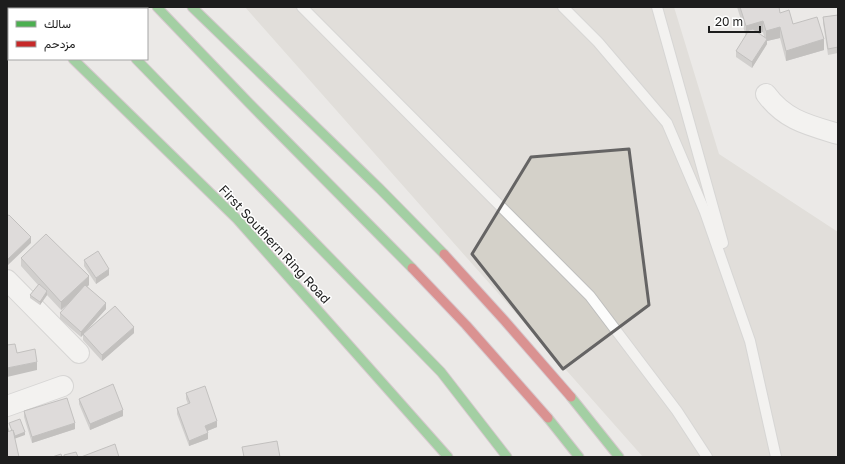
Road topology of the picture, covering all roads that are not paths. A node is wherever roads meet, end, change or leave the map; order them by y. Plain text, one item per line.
1 (157, 7) edge
2 (192, 7) edge
3 (302, 7) edge
4 (563, 7) edge
5 (657, 7) edge
6 (74, 60) edge
7 (137, 60) edge
8 (766, 94) dead end
9 (838, 134) edge
10 (7, 280) edge
11 (750, 341) junction
12 (79, 353) dead end
13 (63, 386) dead end
14 (522, 387) junction
15 (7, 406) edge
16 (546, 431) dead end
17 (448, 457) edge
18 (507, 457) edge
19 (579, 457) edge
20 (619, 457) edge
21 (707, 457) edge
22 (776, 457) edge

1 - 14 highway
2 - 20 highway
3 - 21 lane
4 - 11 lane
5 - 11 lane
6 - 17 highway, First Southern Ring Road
7 - 18 highway
8 - 9 street
10 - 12 street
11 - 22 lane
13 - 15 street
14 - 16 highway
14 - 19 highway

